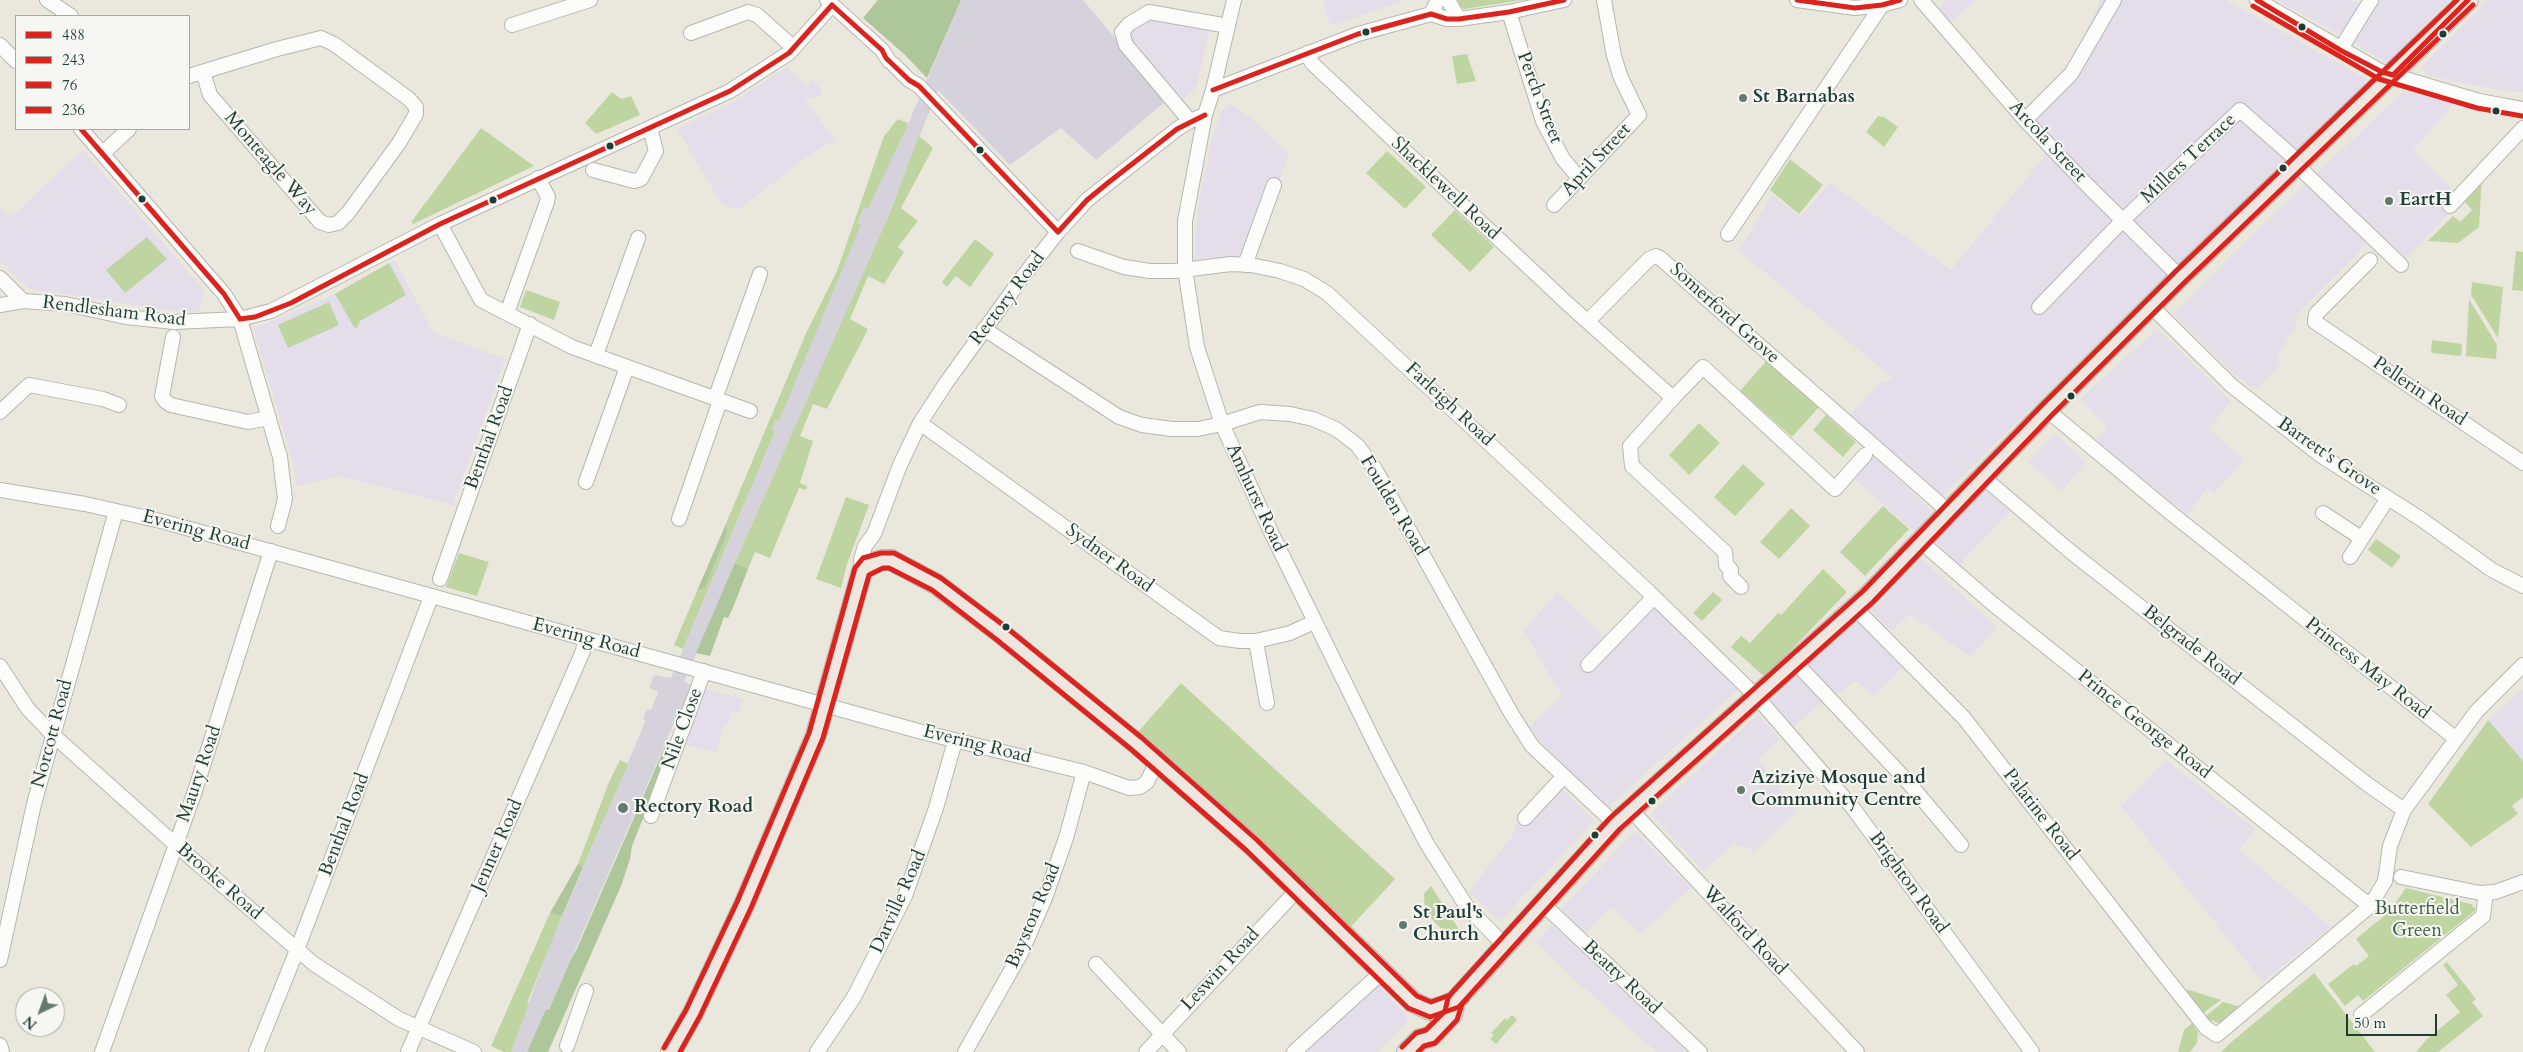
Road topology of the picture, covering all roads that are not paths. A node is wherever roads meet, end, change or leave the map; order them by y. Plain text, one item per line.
1 (48, 0) edge
2 (590, 0) edge
3 (1234, 0) edge
4 (1438, 0) edge
5 (1448, 0) edge
6 (1564, 0) edge
7 (1604, 0) edge
8 (1797, 0) edge
9 (1900, 0) edge
10 (1920, 0) edge
11 (2114, 0) edge
12 (2257, 0) edge
13 (2371, 0) edge
14 (2468, 0) edge
15 (829, 3) edge
16 (1882, 5) junction
17 (1509, 12) junction
18 (63, 14) edge
19 (1431, 14) junction
20 (1459, 19) junction
21 (512, 25) dead end
22 (1228, 26) junction
23 (691, 33) dead end
24 (0, 45) edge
25 (794, 48) junction
26 (2340, 50) junction
27 (1307, 53) junction
28 (15, 60) edge
29 (203, 72) junction
30 (2393, 75) junction
31 (190, 76) edge
32 (1213, 90) junction
33 (2523, 109) edge
34 (1205, 115) junction
35 (2025, 120) junction
36 (1190, 121) junction
37 (650, 128) junction
38 (2523, 128) edge
39 (82, 130) edge
40 (128, 130) edge
41 (602, 150) junction
42 (103, 153) junction
43 (2298, 164) junction
44 (593, 170) dead end
45 (612, 174) junction
46 (538, 178) junction
47 (1579, 178) junction
48 (1274, 185) dead end
49 (1554, 205) dead end
50 (2450, 206) dead end
51 (2123, 220) junction
52 (440, 224) junction
53 (1058, 232) junction
54 (1728, 234) dead end
55 (638, 238) dead end
56 (1078, 251) dead end
57 (2376, 254) junction
58 (1245, 265) junction
59 (2401, 265) dead end
60 (1185, 269) junction
61 (760, 274) dead end
62 (0, 278) edge
63 (2180, 278) junction
64 (23, 301) junction
65 (0, 305) edge
66 (2152, 306) junction
67 (2039, 307) dead end
68 (507, 313) junction
69 (240, 319) junction
70 (1588, 321) junction
71 (530, 324) junction
72 (984, 329) junction
73 (173, 337) dead end
74 (596, 355) junction
75 (627, 367) junction
76 (1673, 398) junction
77 (717, 400) junction
78 (119, 406) dead end
79 (2047, 410) junction
80 (750, 411) dead end
81 (0, 412) edge
82 (270, 418) junction
83 (920, 423) junction
84 (1222, 424) junction
85 (1865, 455) dead end
86 (2523, 462) edge
87 (1983, 477) junction
88 (586, 482) dead end
89 (0, 490) edge
90 (2388, 498) junction
91 (116, 511) junction
92 (1948, 511) junction
93 (2323, 513) dead end
94 (679, 519) dead end
95 (278, 526) dead end
96 (874, 534) junction
97 (2361, 538) junction
98 (1920, 542) junction
99 (271, 551) junction
100 (2350, 557) dead end
101 (891, 560) junction
102 (862, 571) junction
103 (440, 579) dead end
104 (2523, 586) edge
105 (1741, 587) dead end
106 (431, 597) junction
107 (1654, 597) junction
108 (1855, 608) junction
109 (1314, 622) junction
110 (585, 639) junction
111 (1256, 641) junction
112 (1796, 663) junction
113 (1588, 665) dead end
114 (2523, 665) edge
115 (0, 666) edge
116 (700, 670) junction
117 (1757, 697) junction
118 (1267, 703) dead end
119 (825, 704) junction
120 (52, 734) junction
121 (2455, 738) junction
122 (955, 740) junction
123 (1150, 755) junction
124 (1084, 772) junction
125 (1563, 777) junction
126 (1631, 810) junction
127 (2404, 810) junction
128 (651, 816) dead end
129 (1525, 818) dead end
130 (1615, 824) junction
131 (176, 845) junction
132 (1961, 845) dead end
133 (2401, 877) dead end
134 (2523, 882) edge
135 (1298, 889) junction
136 (2486, 893) junction
137 (1542, 903) junction
138 (2370, 906) junction
139 (1505, 946) junction
140 (297, 950) junction
141 (0, 960) edge
142 (1096, 964) dead end
143 (1381, 973) junction
144 (586, 991) dead end
145 (1455, 1001) junction
146 (1413, 1002) junction
147 (2361, 1014) dead end
148 (418, 1028) junction
149 (1161, 1034) junction
150 (1421, 1041) edge
151 (0, 1045) edge
152 (567, 1046) dead end
153 (1696, 1051) edge
154 (2, 1052) edge
155 (102, 1052) edge
156 (256, 1052) edge
157 (408, 1052) edge
158 (474, 1052) edge
159 (671, 1052) edge
160 (817, 1052) edge
161 (965, 1052) edge
162 (1146, 1052) edge
163 (1179, 1052) edge
164 (1294, 1052) edge
165 (1857, 1052) edge
166 (2032, 1052) edge

1 - 18 street
2 - 21 street
3 - 22 street, Amhurst Road
4 - 19 street
5 - 20 street
6 - 17 street
7 - 47 street, April Street
8 - 16 street
9 - 16 street
10 - 35 street, Arcola Street
11 - 35 street
12 - 26 street
13 - 26 street
14 - 30 highway
15 - 25 street, Rendlesham Road
15 - 53 street
16 - 54 street
17 - 20 street
17 - 47 street, Perch Street
19 - 20 street
19 - 27 street
22 - 32 street, Amhurst Road
22 - 36 street
23 - 25 street
24 - 28 street
25 - 37 street, Rendlesham Road
26 - 30 street
27 - 32 street
27 - 70 street, Shacklewell Road
29 - 29 street, Monteagle Way
29 - 31 street
30 - 33 street
30 - 43 highway
32 - 34 street, Amhurst Road
34 - 36 street, Rectory Road
34 - 60 street, Amhurst Road
35 - 51 street, Arcola Street
36 - 53 street, Rectory Road
37 - 41 street, Rendlesham Road
37 - 45 street
38 - 50 street
39 - 42 street
40 - 42 street
41 - 45 street
41 - 46 street, Rendlesham Road
42 - 69 street
43 - 51 street, Millers Terrace
43 - 57 street
43 - 63 highway
44 - 45 street
46 - 52 street, Rendlesham Road
46 - 68 street
47 - 49 street, April Street
48 - 58 street
51 - 63 street, Arcola Street
51 - 67 street
52 - 68 street
52 - 69 street, Rendlesham Road
53 - 72 street, Rectory Road
55 - 74 street
56 - 60 street, Farleigh Road
57 - 59 street
57 - 86 street, Pellerin Road
58 - 60 street, Farleigh Road
58 - 107 street, Farleigh Road
60 - 84 street, Amhurst Road
61 - 77 street
62 - 64 street
63 - 66 highway
64 - 65 street, Rendlesham Road
64 - 69 street, Rendlesham Road
66 - 79 highway
66 - 90 street, Barrett's Grove
68 - 71 street
69 - 82 street
70 - 76 street
70 - 92 street, Somerford Grove
71 - 74 street
71 - 103 street, Benthal Road
72 - 83 street, Rectory Road
72 - 84 street, Foulden Road
73 - 82 street
74 - 75 street
75 - 77 street
75 - 88 street
76 - 85 street
76 - 105 street
77 - 80 street
77 - 94 street
78 - 81 street
79 - 87 highway
79 - 121 street, Princess May Road
82 - 95 street
83 - 96 street, Rectory Road
83 - 111 street, Sydner Road
84 - 109 street, Amhurst Road
84 - 125 street, Foulden Road
87 - 92 highway
87 - 127 street, Belgrade Road
89 - 91 street, Evering Road
90 - 97 street
90 - 104 street, Barrett's Grove
91 - 99 street, Evering Road
91 - 120 street, Norcott Road
92 - 98 highway
93 - 97 street
96 - 101 street
96 - 102 street, Rectory Road
97 - 100 street
98 - 108 highway
98 - 138 street, Prince George Road
99 - 106 street, Evering Road
99 - 131 street, Maury Road
101 - 102 highway
101 - 123 highway
102 - 119 highway, Rectory Road
106 - 110 street, Evering Road
106 - 140 street, Benthal Road
107 - 113 street
107 - 117 street, Farleigh Road
108 - 112 highway
108 - 138 street, Palatine Road
109 - 111 street, Sydner Road
109 - 139 street, Amhurst Road
110 - 116 street, Evering Road
110 - 148 street, Jenner Road
111 - 118 street
112 - 117 highway
112 - 132 street
114 - 121 street, Palatine Road
115 - 120 street, Brooke Road
116 - 119 street, Evering Road
116 - 128 street, Nile Close
117 - 126 highway
117 - 166 street, Brighton Road
119 - 122 street, Evering Road
119 - 159 highway, Rectory Road
120 - 131 street, Brooke Road
120 - 141 street, Norcott Road
121 - 127 street, Palatine Road
122 - 124 street, Evering Road
122 - 160 street, Darville Road
123 - 124 street, Evering Road
123 - 135 highway
124 - 161 street, Bayston Road
125 - 129 street
125 - 130 street, Foulden Road
126 - 130 highway
126 - 165 street, Walford Road
127 - 138 street, Palatine Road
130 - 137 highway
131 - 140 street, Brooke Road
131 - 155 street, Maury Road
133 - 136 street
134 - 136 street
135 - 143 highway
135 - 149 street, Leswin Road
136 - 147 street
137 - 139 highway
137 - 153 street, Beatty Road
139 - 145 highway
140 - 148 street, Brooke Road
140 - 156 street, Benthal Road
142 - 149 street
143 - 146 highway
143 - 164 street
144 - 152 street
145 - 146 highway
145 - 150 highway
146 - 150 highway
148 - 157 street, Jenner Road
148 - 158 street, Brooke Road
149 - 162 street, Leswin Road
149 - 163 street
151 - 154 street

